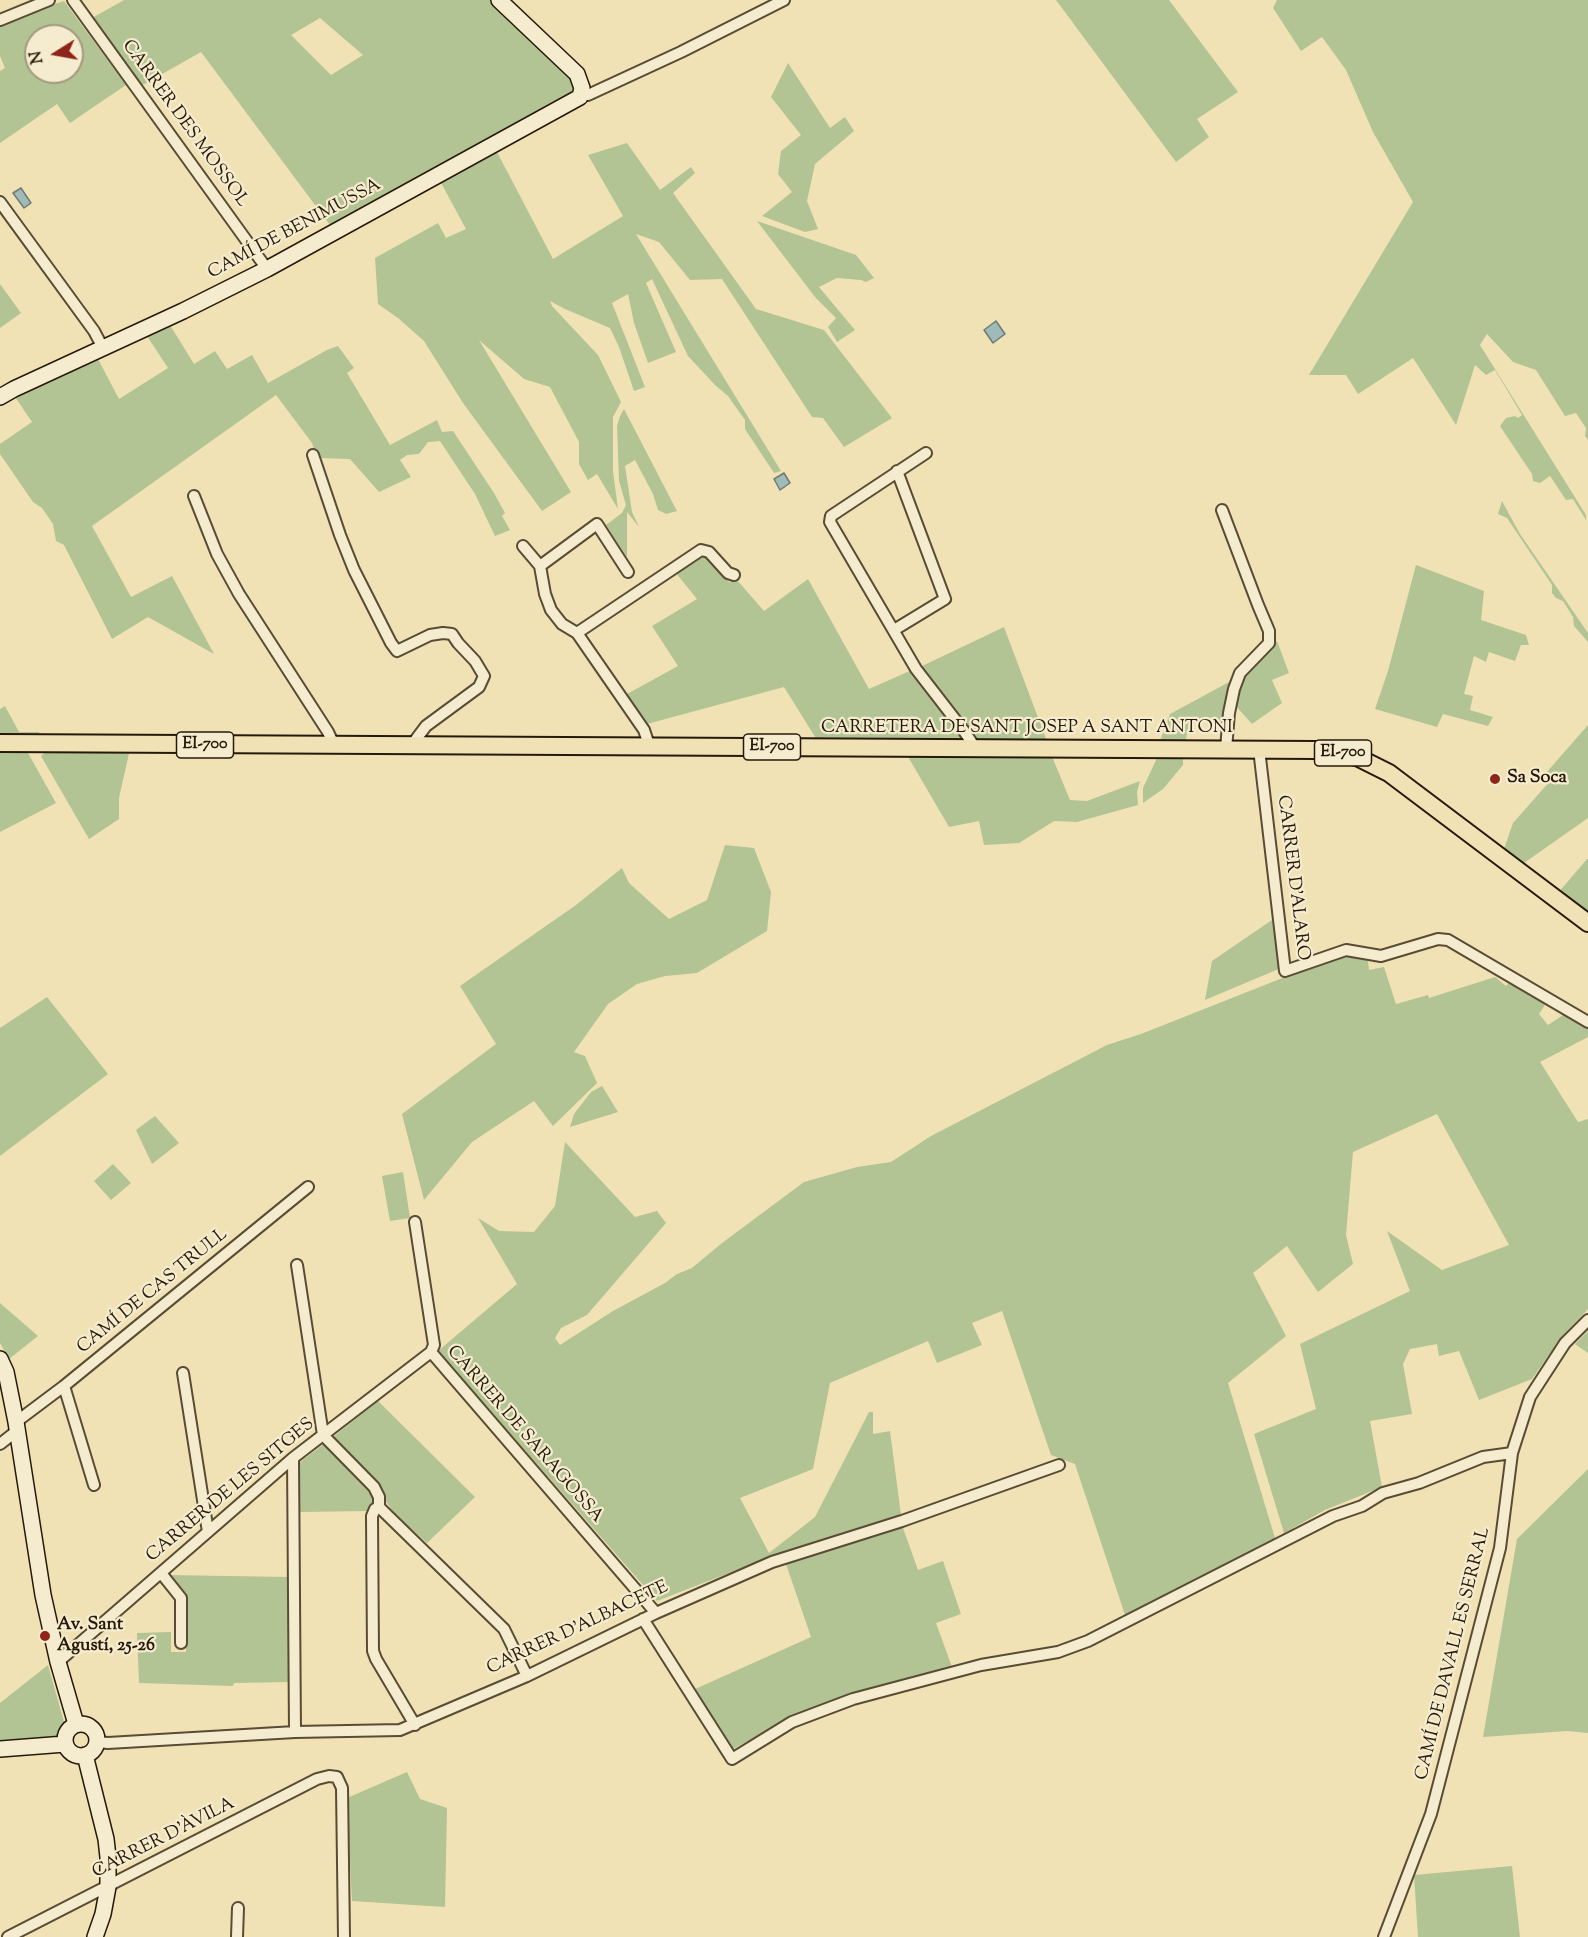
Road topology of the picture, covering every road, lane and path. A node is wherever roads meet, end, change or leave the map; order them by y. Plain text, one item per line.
1 (49, 0) edge
2 (73, 0) edge
3 (499, 0) edge
4 (784, 0) edge
5 (0, 20) edge
6 (582, 93) junction
7 (0, 202) edge
8 (267, 268) junction
9 (103, 348) junction
10 (0, 397) edge
11 (926, 453) dead end
12 (313, 455) dead end
13 (897, 471) junction
14 (194, 496) dead end
15 (1222, 510) dead end
16 (523, 546) dead end
17 (540, 566) junction
18 (628, 572) dead end
19 (734, 575) dead end
20 (894, 630) junction
21 (577, 633) junction
22 (0, 743) edge
23 (334, 745) junction
24 (411, 746) junction
25 (648, 747) junction
26 (973, 748) junction
27 (1226, 749) junction
28 (1259, 749) junction
29 (1588, 923) edge
30 (1588, 1022) edge
31 (308, 1187) dead end
32 (415, 1222) dead end
33 (297, 1265) dead end
34 (1588, 1320) edge
35 (431, 1352) junction
36 (0, 1359) edge
37 (183, 1373) dead end
38 (64, 1386) junction
39 (17, 1426) junction
40 (323, 1435) junction
41 (0, 1444) edge
42 (1512, 1453) junction
43 (293, 1458) junction
44 (1059, 1465) dead end
45 (94, 1485) dead end
46 (380, 1507) junction
47 (208, 1532) junction
48 (161, 1573) junction
49 (656, 1613) junction
50 (643, 1619) junction
51 (181, 1643) dead end
52 (58, 1662) junction
53 (528, 1676) junction
54 (76, 1724) junction
55 (415, 1725) junction
56 (295, 1732) junction
57 (97, 1742) junction
58 (65, 1744) junction
59 (0, 1749) edge
60 (85, 1755) junction
61 (108, 1887) junction
62 (238, 1908) dead end
63 (8, 1937) edge
64 (95, 1937) edge
65 (225, 1937) edge
66 (231, 1937) edge
67 (237, 1937) edge
68 (344, 1937) edge
69 (1384, 1937) edge

1 - 5 street
2 - 8 street, CARRER DES MOSSOL
3 - 6 street
4 - 6 street
6 - 8 street, CAMÍ DE BENIMUSSA
7 - 9 street
8 - 9 street, CAMÍ DE BENIMUSSA
9 - 10 street, CAMÍ DE BENIMUSSA
11 - 13 street
12 - 24 street
13 - 20 street
13 - 20 street
14 - 23 street
15 - 27 street
16 - 17 street
17 - 18 street
17 - 21 street
19 - 21 street
20 - 26 street
21 - 25 street
22 - 23 main road, EI-700
23 - 24 main road, EI-700
24 - 25 main road, CARRETERA DE SANT JOSEP A SANT ANTONI / EI-700
25 - 26 main road, CARRETERA DE SANT JOSEP A SANT ANTONI / EI-700
26 - 27 main road, CARRETERA DE SANT JOSEP A SANT ANTONI / EI-700
27 - 28 main road, CARRETERA DE SANT JOSEP A SANT ANTONI / EI-700
28 - 29 main road, CARRETERA DE SANT JOSEP A SANT ANTONI / EI-700
28 - 30 street, CARRER D'ALARO
31 - 38 street, CAMÍ DE CAS TRULL
32 - 35 street, CARRER DE SARAGOSSA
33 - 40 street
34 - 42 street, CAMÍ DE DAVALL ES SERRAL
35 - 40 street, CARRER DE LES SITGES
35 - 49 street, CARRER DE SARAGOSSA
36 - 39 street
37 - 47 street
38 - 39 street, CAMÍ DE CAS TRULL
38 - 45 street
39 - 41 street, CAMÍ DE CAS TRULL
39 - 52 street
40 - 43 street, CARRER DE LES SITGES
40 - 46 street
42 - 50 street
42 - 69 street, CAMÍ DE DAVALL ES SERRAL
43 - 47 street, CARRER DE LES SITGES
43 - 56 street
44 - 49 street, CARRER D'ALBACETE
46 - 53 street
46 - 55 street
47 - 48 street, CARRER DE LES SITGES
48 - 51 street
48 - 52 street, CARRER DE LES SITGES
49 - 50 street, CARRER D'ALBACETE
50 - 53 street, CARRER D'ALBACETE
52 - 54 street
53 - 55 street, CARRER D'ALBACETE
54 - 57 street
54 - 58 street
55 - 56 street, CARRER D'ALBACETE
56 - 57 street, CARRER D'ALBACETE
57 - 60 street
58 - 59 street
58 - 60 street
60 - 61 street
61 - 63 street, CARRER D'ÀVILA
61 - 64 street
61 - 68 street, CARRER D'ÀVILA
62 - 67 street
65 - 66 street

